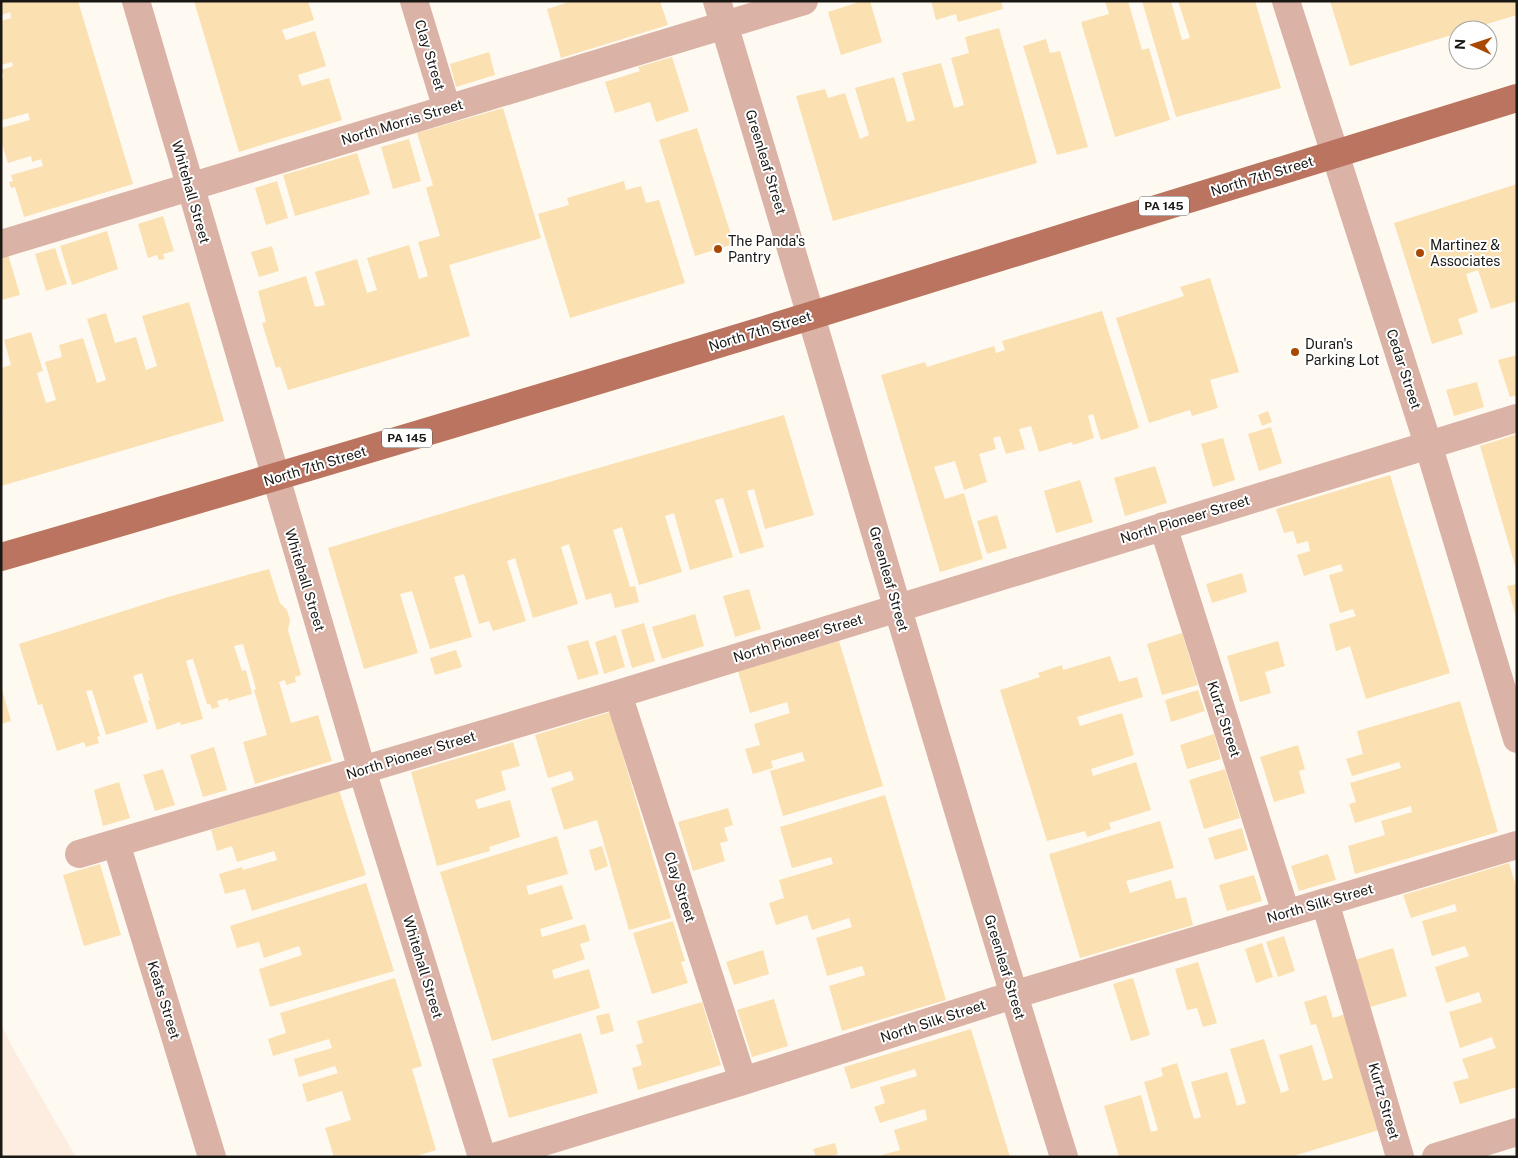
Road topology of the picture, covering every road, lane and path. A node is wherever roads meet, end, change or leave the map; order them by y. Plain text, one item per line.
1 (136, 1) edge
2 (414, 1) edge
3 (804, 1) edge
4 (1286, 1) edge
5 (721, 13) edge
6 (1517, 98) edge
7 (447, 109) junction
8 (1334, 153) junction
9 (190, 187) junction
10 (1, 244) edge
11 (812, 316) junction
12 (1517, 418) edge
13 (1428, 444) junction
14 (275, 478) junction
15 (1163, 526) junction
16 (1, 557) edge
17 (897, 608) junction
18 (618, 694) junction
19 (1517, 740) edge
20 (362, 770) junction
21 (116, 843) junction
22 (1517, 845) edge
23 (79, 854) dead end
24 (1325, 902) junction
25 (1286, 913) junction
26 (1013, 995) junction
27 (743, 1081) junction
28 (1517, 1132) edge
29 (212, 1157) edge
30 (482, 1157) edge
31 (494, 1157) edge
32 (1064, 1157) edge
33 (1400, 1157) edge
34 (1436, 1157) edge

1 - 9 street, Whitehall Street
2 - 7 street, Clay Street
3 - 5 street, North Morris Street
4 - 8 street, Cedar Street
5 - 7 street, North Morris Street
5 - 11 street, Greenleaf Street
6 - 8 main road, North 7th Street / PA 145
7 - 9 street, North Morris Street
8 - 11 main road, North 7th Street / PA 145
8 - 13 street, Cedar Street
9 - 10 street, North Morris Street
9 - 14 street, Whitehall Street
11 - 14 main road, North 7th Street / PA 145
11 - 17 street, Greenleaf Street
12 - 13 street, North Pioneer Street
13 - 15 street, North Pioneer Street
13 - 19 street, Cedar Street
14 - 16 main road, North 7th Street / PA 145
14 - 20 street, Whitehall Street
15 - 17 street, North Pioneer Street
15 - 25 street, Kurtz Street
17 - 18 street, North Pioneer Street
17 - 26 street, Greenleaf Street
18 - 20 street, North Pioneer Street
18 - 27 street, Clay Street
20 - 21 street, North Pioneer Street
20 - 30 street, Whitehall Street
21 - 23 street, North Pioneer Street
21 - 29 street, Keats Street
22 - 24 street, North Silk Street
24 - 25 street, North Silk Street
24 - 33 street, Kurtz Street
25 - 26 street, North Silk Street
26 - 27 street, North Silk Street
26 - 32 street, Greenleaf Street
27 - 31 street, North Silk Street
28 - 34 street

